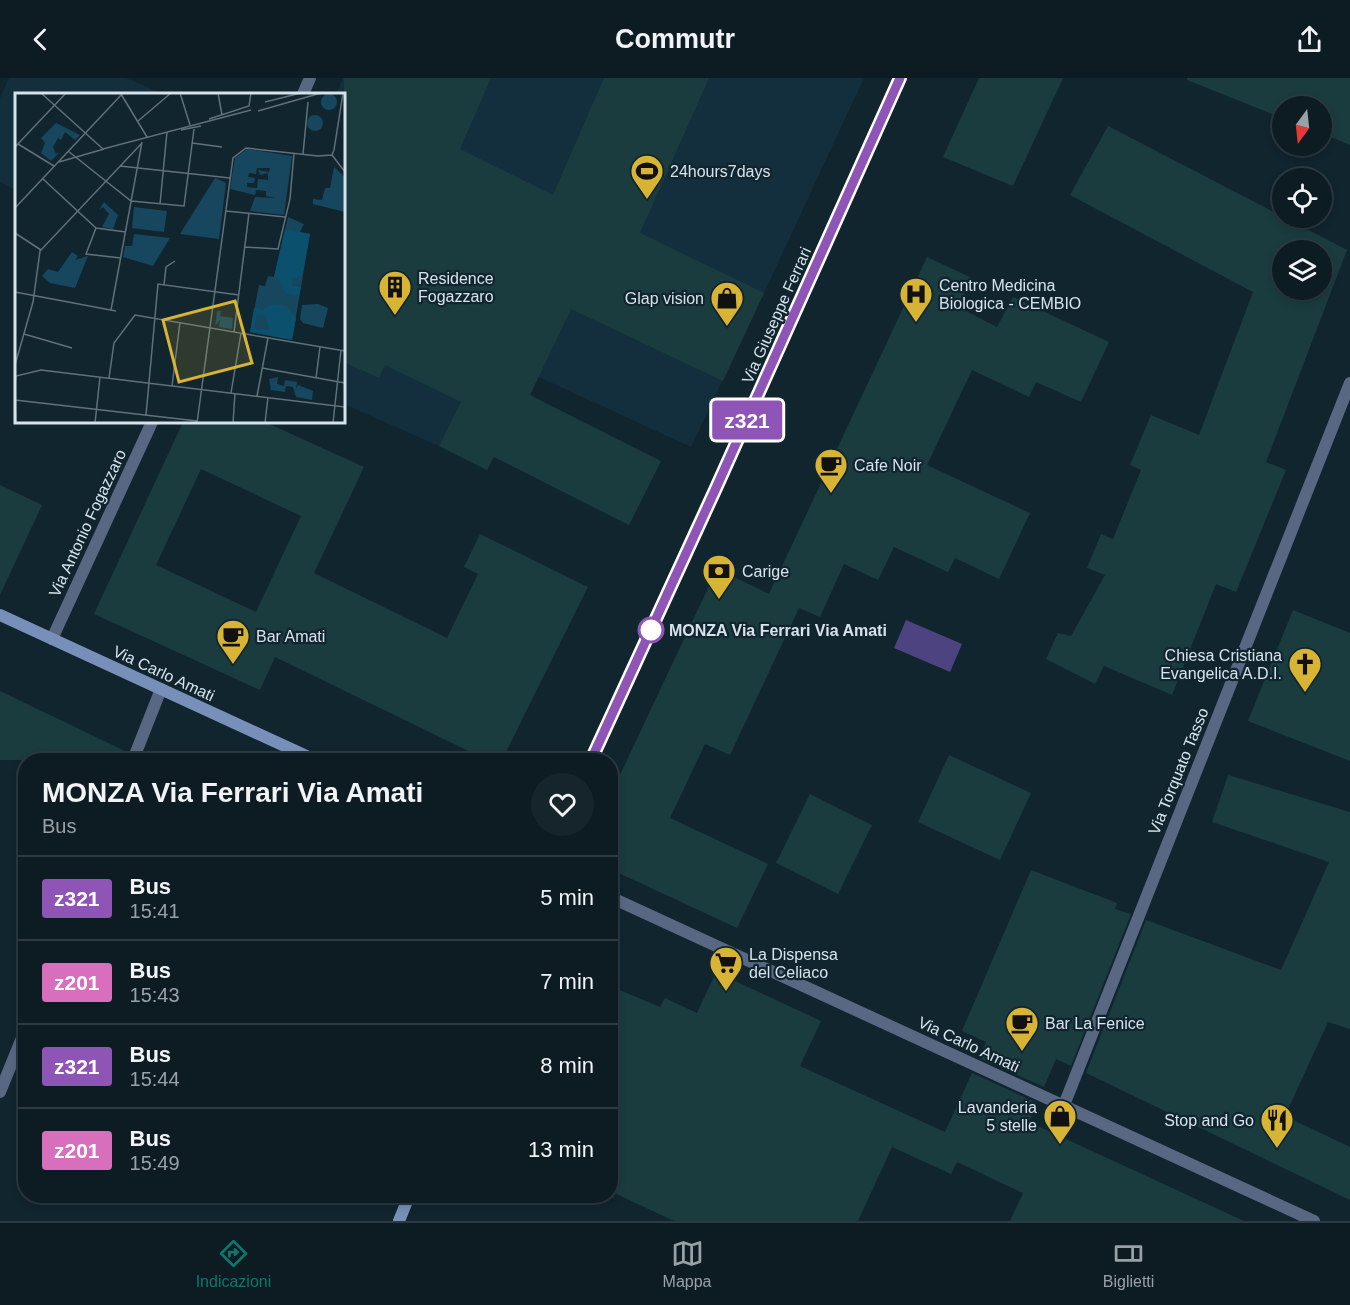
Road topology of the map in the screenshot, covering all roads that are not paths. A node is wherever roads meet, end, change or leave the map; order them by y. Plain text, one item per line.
1 (310, 78) edge
2 (900, 78) edge
3 (303, 93) edge
4 (1350, 383) edge
5 (152, 423) edge
6 (0, 615) edge
7 (52, 639) junction
8 (161, 690) junction
9 (136, 753) edge
10 (300, 753) edge
11 (594, 753) edge
12 (618, 901) edge
13 (18, 1048) edge
14 (0, 1092) edge
15 (1064, 1105) junction
16 (406, 1203) edge
17 (399, 1221) edge
18 (1314, 1221) edge

1 - 3 street
2 - 11 street, Via Giuseppe Ferrari
4 - 15 street, Via Torquato Tasso
5 - 7 street, Via Antonio Fogazzaro
6 - 7 street, Via Carlo Amati
7 - 8 street, Via Carlo Amati
8 - 9 street
8 - 10 street, Via Carlo Amati
12 - 15 street, Via Carlo Amati
13 - 14 street
15 - 18 street, Via Carlo Amati
16 - 17 street

